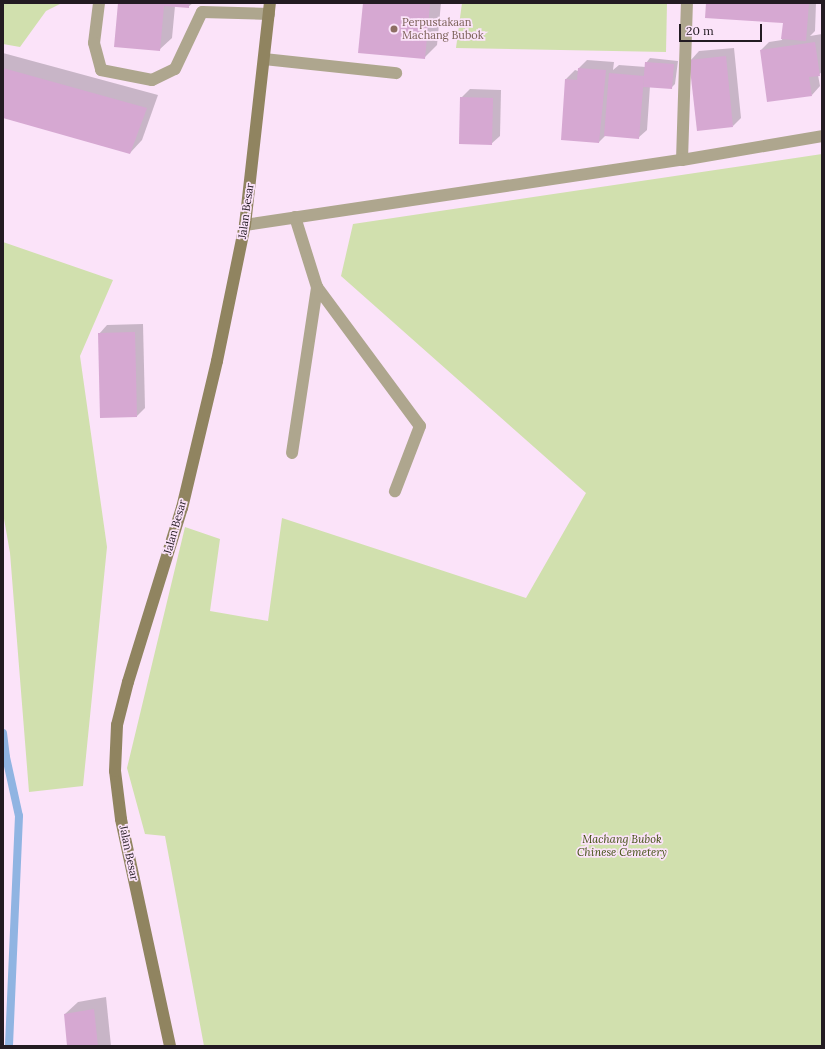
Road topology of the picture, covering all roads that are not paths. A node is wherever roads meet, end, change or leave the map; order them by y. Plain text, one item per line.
1 (99, 3) edge
2 (688, 3) edge
3 (202, 8) edge
4 (270, 9) edge
5 (264, 59) junction
6 (396, 72) dead end
7 (822, 136) edge
8 (682, 160) junction
9 (295, 217) junction
10 (245, 225) junction
11 (317, 287) junction
12 (292, 453) dead end
13 (395, 491) dead end
14 (170, 1046) edge

1 - 3 street
2 - 8 street
3 - 4 street
4 - 5 main road, Jalan Besar
5 - 6 street
5 - 10 main road, Jalan Besar
7 - 8 street
8 - 9 street
9 - 10 street
9 - 11 street
10 - 14 main road, Jalan Besar
11 - 12 street
11 - 13 street

